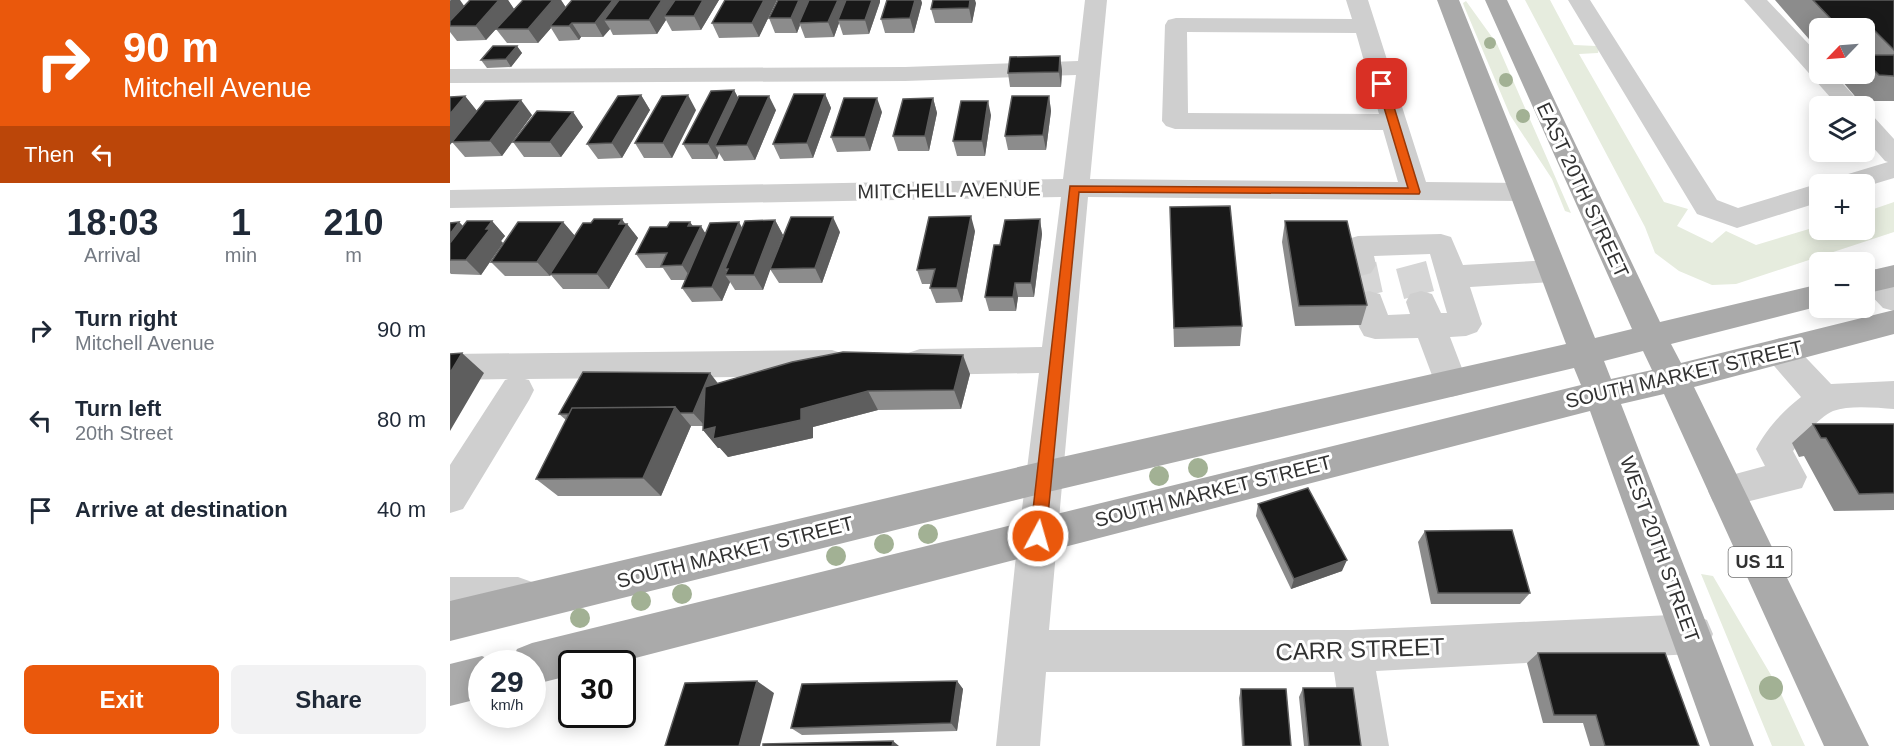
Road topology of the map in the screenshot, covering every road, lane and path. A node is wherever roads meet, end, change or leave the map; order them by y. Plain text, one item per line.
1 (1096, 0) edge
2 (1357, 0) edge
3 (1448, 0) edge
4 (1496, 0) edge
5 (1580, 0) edge
6 (1755, 0) edge
7 (1365, 26) junction
8 (1809, 60) edge
9 (1088, 69) junction
10 (450, 76) edge
11 (1831, 84) edge
12 (1842, 96) edge
13 (1393, 122) junction
14 (1875, 133) edge
15 (1894, 155) edge
16 (1894, 170) edge
17 (1875, 175) edge
18 (1074, 189) junction
19 (1415, 192) junction
20 (1521, 192) junction
21 (1809, 195) edge
22 (450, 199) edge
23 (1361, 265) tunnel mouth
24 (1552, 271) junction
25 (1451, 277) junction
26 (1809, 298) edge
27 (1370, 302) tunnel mouth
28 (1425, 314) junction
29 (1894, 322) edge
30 (1652, 337) junction
31 (1780, 351) junction
32 (1584, 353) junction
33 (1056, 360) junction
34 (450, 367) edge
35 (1673, 379) junction
36 (1451, 384) junction
37 (517, 390) dead end
38 (1601, 393) junction
39 (1894, 395) edge
40 (1825, 400) junction
41 (1044, 477) junction
42 (1726, 491) junction
43 (450, 497) edge
44 (1038, 536) junction
45 (553, 595) junction
46 (450, 596) edge
47 (450, 621) edge
48 (1692, 634) junction
49 (1027, 651) junction
50 (1352, 651) junction
51 (546, 660) edge
52 (468, 680) edge
53 (450, 685) edge
54 (1018, 746) edge
55 (1367, 746) edge
56 (1732, 746) edge
57 (1847, 746) edge

1 - 9 street
2 - 7 street
3 - 20 main road
4 - 30 main road, EAST 20TH STREET / US 11
5 - 21 street
6 - 8 street
7 - 13 street
7 - 13 street
9 - 10 street
9 - 18 street
11 - 12 street
13 - 19 street
14 - 15 street
16 - 17 street
18 - 19 street, MITCHELL AVENUE
18 - 22 street, MITCHELL AVENUE
18 - 33 street
19 - 20 street, MITCHELL AVENUE
20 - 24 main road
23 - 25 street
24 - 25 street
24 - 32 main road
25 - 28 street
26 - 30 main road, SOUTH MARKET STREET
27 - 28 street
28 - 36 street
29 - 31 main road, SOUTH MARKET STREET
30 - 32 main road, SOUTH MARKET STREET
30 - 35 main road, EAST 20TH STREET / US 11
31 - 35 main road, SOUTH MARKET STREET
31 - 40 street
32 - 36 main road, SOUTH MARKET STREET
32 - 38 main road, WEST 20TH STREET
33 - 34 street
33 - 41 street
35 - 38 main road, SOUTH MARKET STREET
35 - 42 main road, US 11
36 - 41 main road, SOUTH MARKET STREET
37 - 43 street
38 - 44 main road, SOUTH MARKET STREET
38 - 48 main road, WEST 20TH STREET
39 - 40 street
40 - 42 street
41 - 44 street
41 - 45 main road, SOUTH MARKET STREET
42 - 57 main road, US 11
44 - 49 street
44 - 51 main road, SOUTH MARKET STREET
45 - 46 street
45 - 47 main road, SOUTH MARKET STREET
48 - 50 street, CARR STREET
48 - 56 main road, WEST 20TH STREET
49 - 50 street, CARR STREET
49 - 54 street
50 - 55 street
52 - 53 main road

